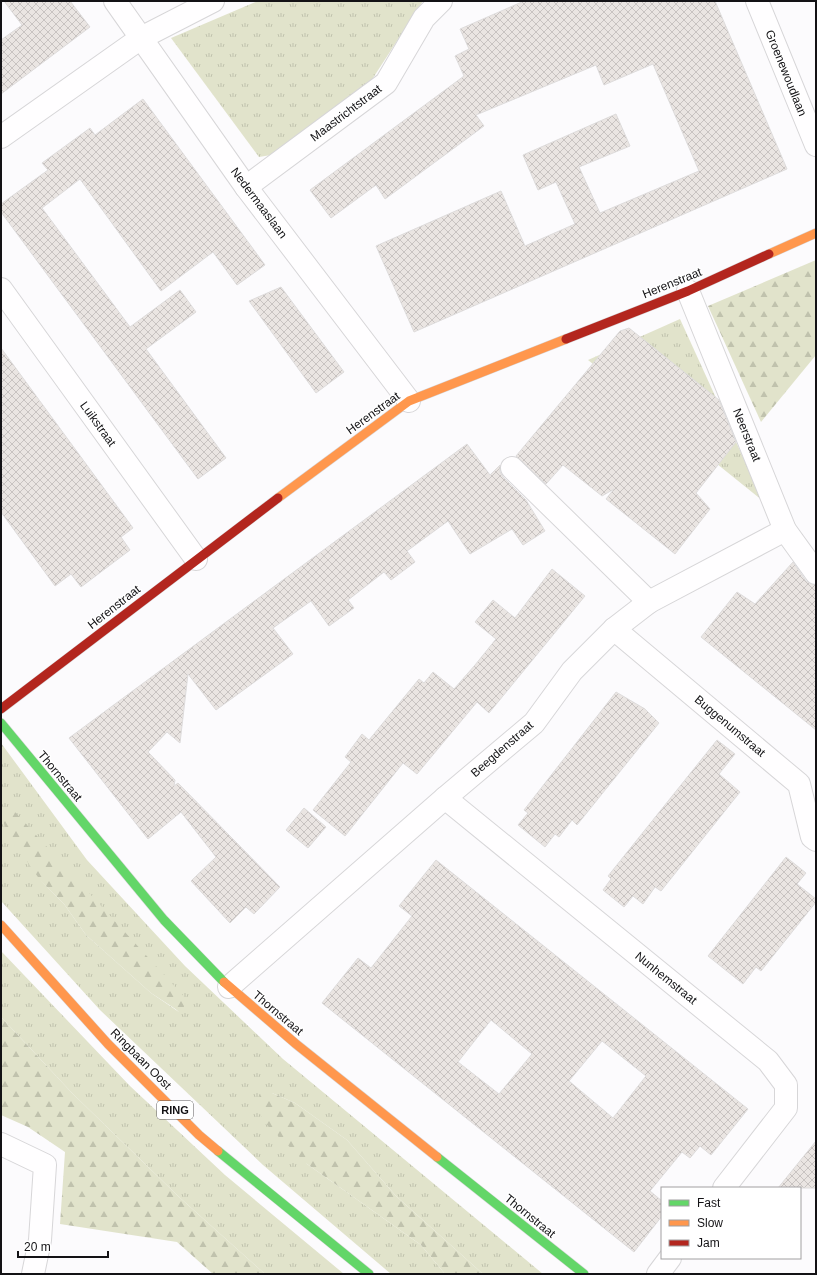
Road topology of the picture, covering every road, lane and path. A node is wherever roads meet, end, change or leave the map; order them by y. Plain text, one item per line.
1 (115, 1) edge
2 (213, 1) edge
3 (441, 1) edge
4 (757, 1) edge
5 (141, 38) junction
6 (1, 137) edge
7 (816, 145) edge
8 (246, 187) junction
9 (816, 233) edge
10 (1, 289) edge
11 (688, 291) junction
12 (410, 401) junction
13 (512, 468) dead end
14 (785, 530) junction
15 (196, 559) junction
16 (816, 573) edge
17 (650, 602) junction
18 (614, 629) junction
19 (1, 709) edge
20 (1, 723) edge
21 (445, 798) junction
22 (816, 840) edge
23 (1, 925) edge
24 (229, 987) junction
25 (1, 1144) edge
26 (725, 1187) edge
27 (669, 1259) edge
28 (33, 1274) edge
29 (369, 1274) edge
30 (584, 1274) edge
31 (658, 1274) edge

1 - 5 street, Nedermaaslaan
2 - 5 street
3 - 8 street, Maastrichtstraat
4 - 7 street, Groenewoudlaan
5 - 6 street
5 - 8 street, Nedermaaslaan
8 - 12 street, Nedermaaslaan
9 - 11 street, Herenstraat
10 - 15 street, Luikstraat
11 - 12 street, Herenstraat
11 - 14 street, Neerstraat
12 - 15 street, Herenstraat
13 - 17 street
14 - 16 street, Neerstraat
14 - 17 street, Beegdenstraat
15 - 19 street, Herenstraat
17 - 18 street, Beegdenstraat
18 - 21 street, Beegdenstraat
18 - 22 street, Buggenumstraat
20 - 24 street, Thornstraat
21 - 24 street, Beegdenstraat
21 - 26 street, Nunhemstraat
23 - 29 street, Ringbaan Oost / RING
24 - 30 street, Thornstraat
25 - 28 street
27 - 31 street

